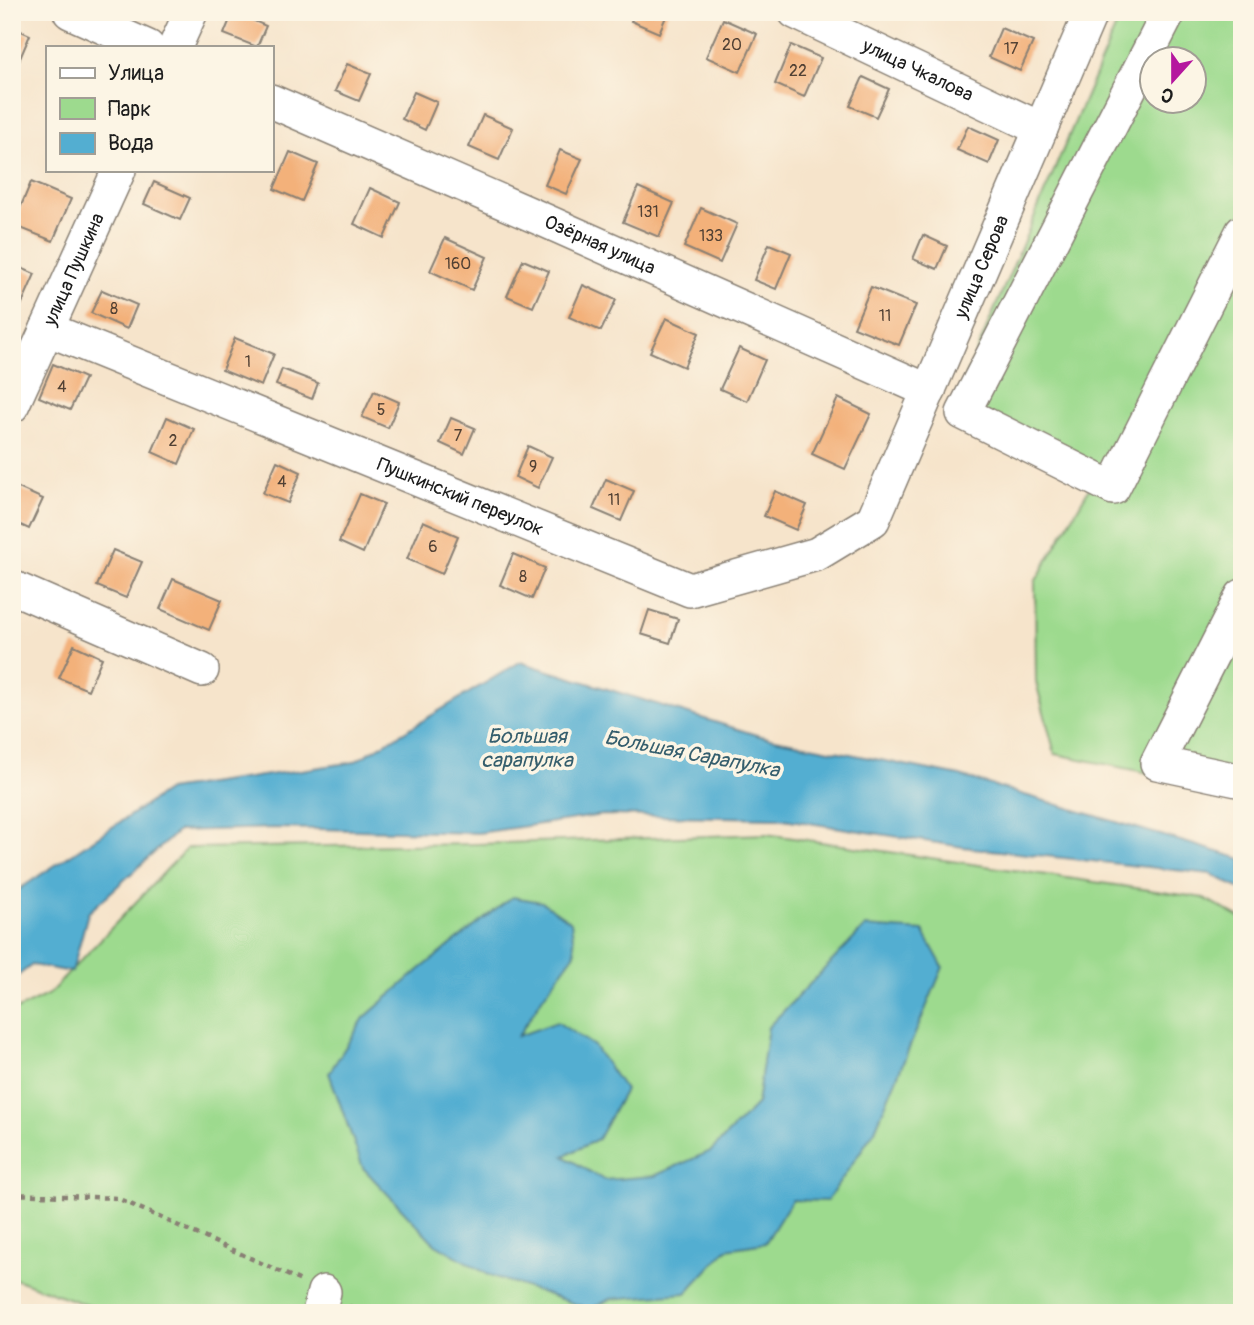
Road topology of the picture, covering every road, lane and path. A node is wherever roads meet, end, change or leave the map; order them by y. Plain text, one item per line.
1 (70, 12) edge
2 (191, 12) edge
3 (795, 12) edge
4 (1091, 12) edge
5 (1169, 12) edge
6 (146, 46) edge
7 (175, 46) edge
8 (273, 102) edge
9 (1041, 129) junction
10 (118, 172) edge
11 (1242, 232) edge
12 (47, 330) junction
13 (929, 391) junction
14 (12, 407) edge
15 (873, 520) joint
16 (12, 587) edge
17 (1242, 596) edge
18 (202, 670) dead end
19 (1242, 781) edge
20 (12, 1194) edge
21 (322, 1302) edge
22 (362, 1313) edge

1 - 6 street
2 - 7 street
3 - 9 street, улица Чкалова
4 - 9 street, улица Серова
5 - 11 street
8 - 13 street, Озёрная улица
9 - 13 street, улица Серова
10 - 12 street, улица Пушкина
12 - 14 street, улица Пушкина
12 - 15 street, Пушкинский переулок
13 - 15 street, улица Серова
16 - 18 street
17 - 19 street
20 - 21 path
21 - 22 path

